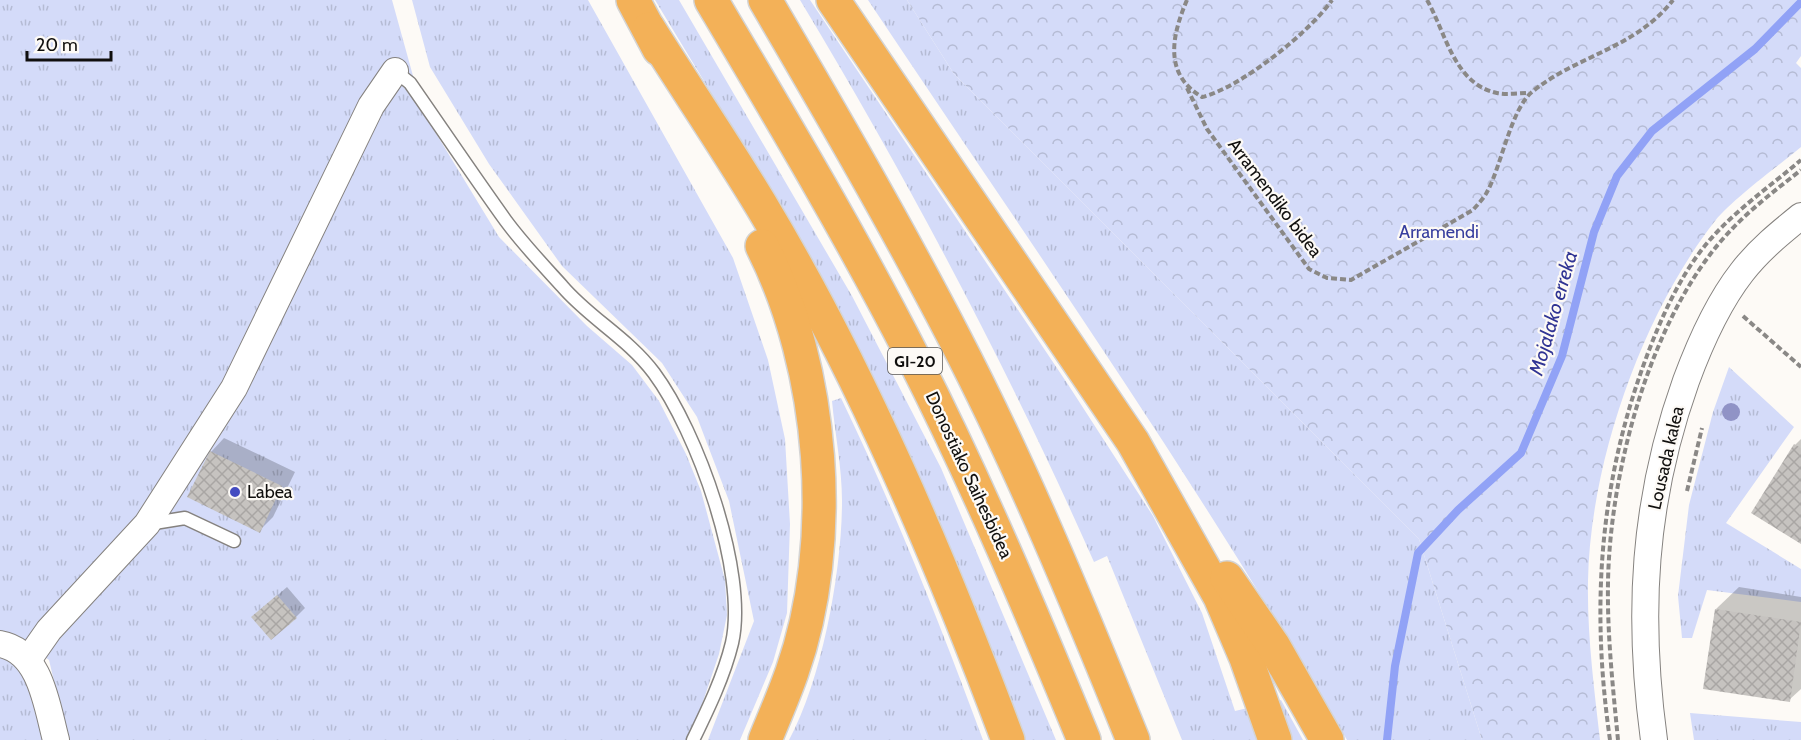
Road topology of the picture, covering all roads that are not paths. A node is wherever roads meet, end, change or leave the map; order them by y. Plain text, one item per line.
1 (633, 0) edge
2 (711, 0) edge
3 (765, 0) edge
4 (832, 0) edge
5 (649, 29) junction
6 (395, 71) joint
7 (1801, 216) edge
8 (1133, 442) junction
9 (147, 524) junction
10 (234, 541) dead end
11 (0, 644) edge
12 (28, 660) junction
13 (1274, 735) edge
14 (56, 740) edge
15 (693, 740) edge
16 (765, 740) edge
17 (1008, 740) edge
18 (1084, 740) edge
19 (1133, 740) edge
20 (1327, 740) edge
21 (1654, 740) edge

1 - 5 highway
2 - 18 highway, Donostiako Saihesbidea / GI-20
3 - 19 highway, GI-20
4 - 8 highway
5 - 16 highway
5 - 17 highway
6 - 9 street
6 - 15 lane
7 - 21 street, Lousada kalea
8 - 13 highway
8 - 20 highway
9 - 10 lane
9 - 12 street
11 - 12 street
12 - 14 street

